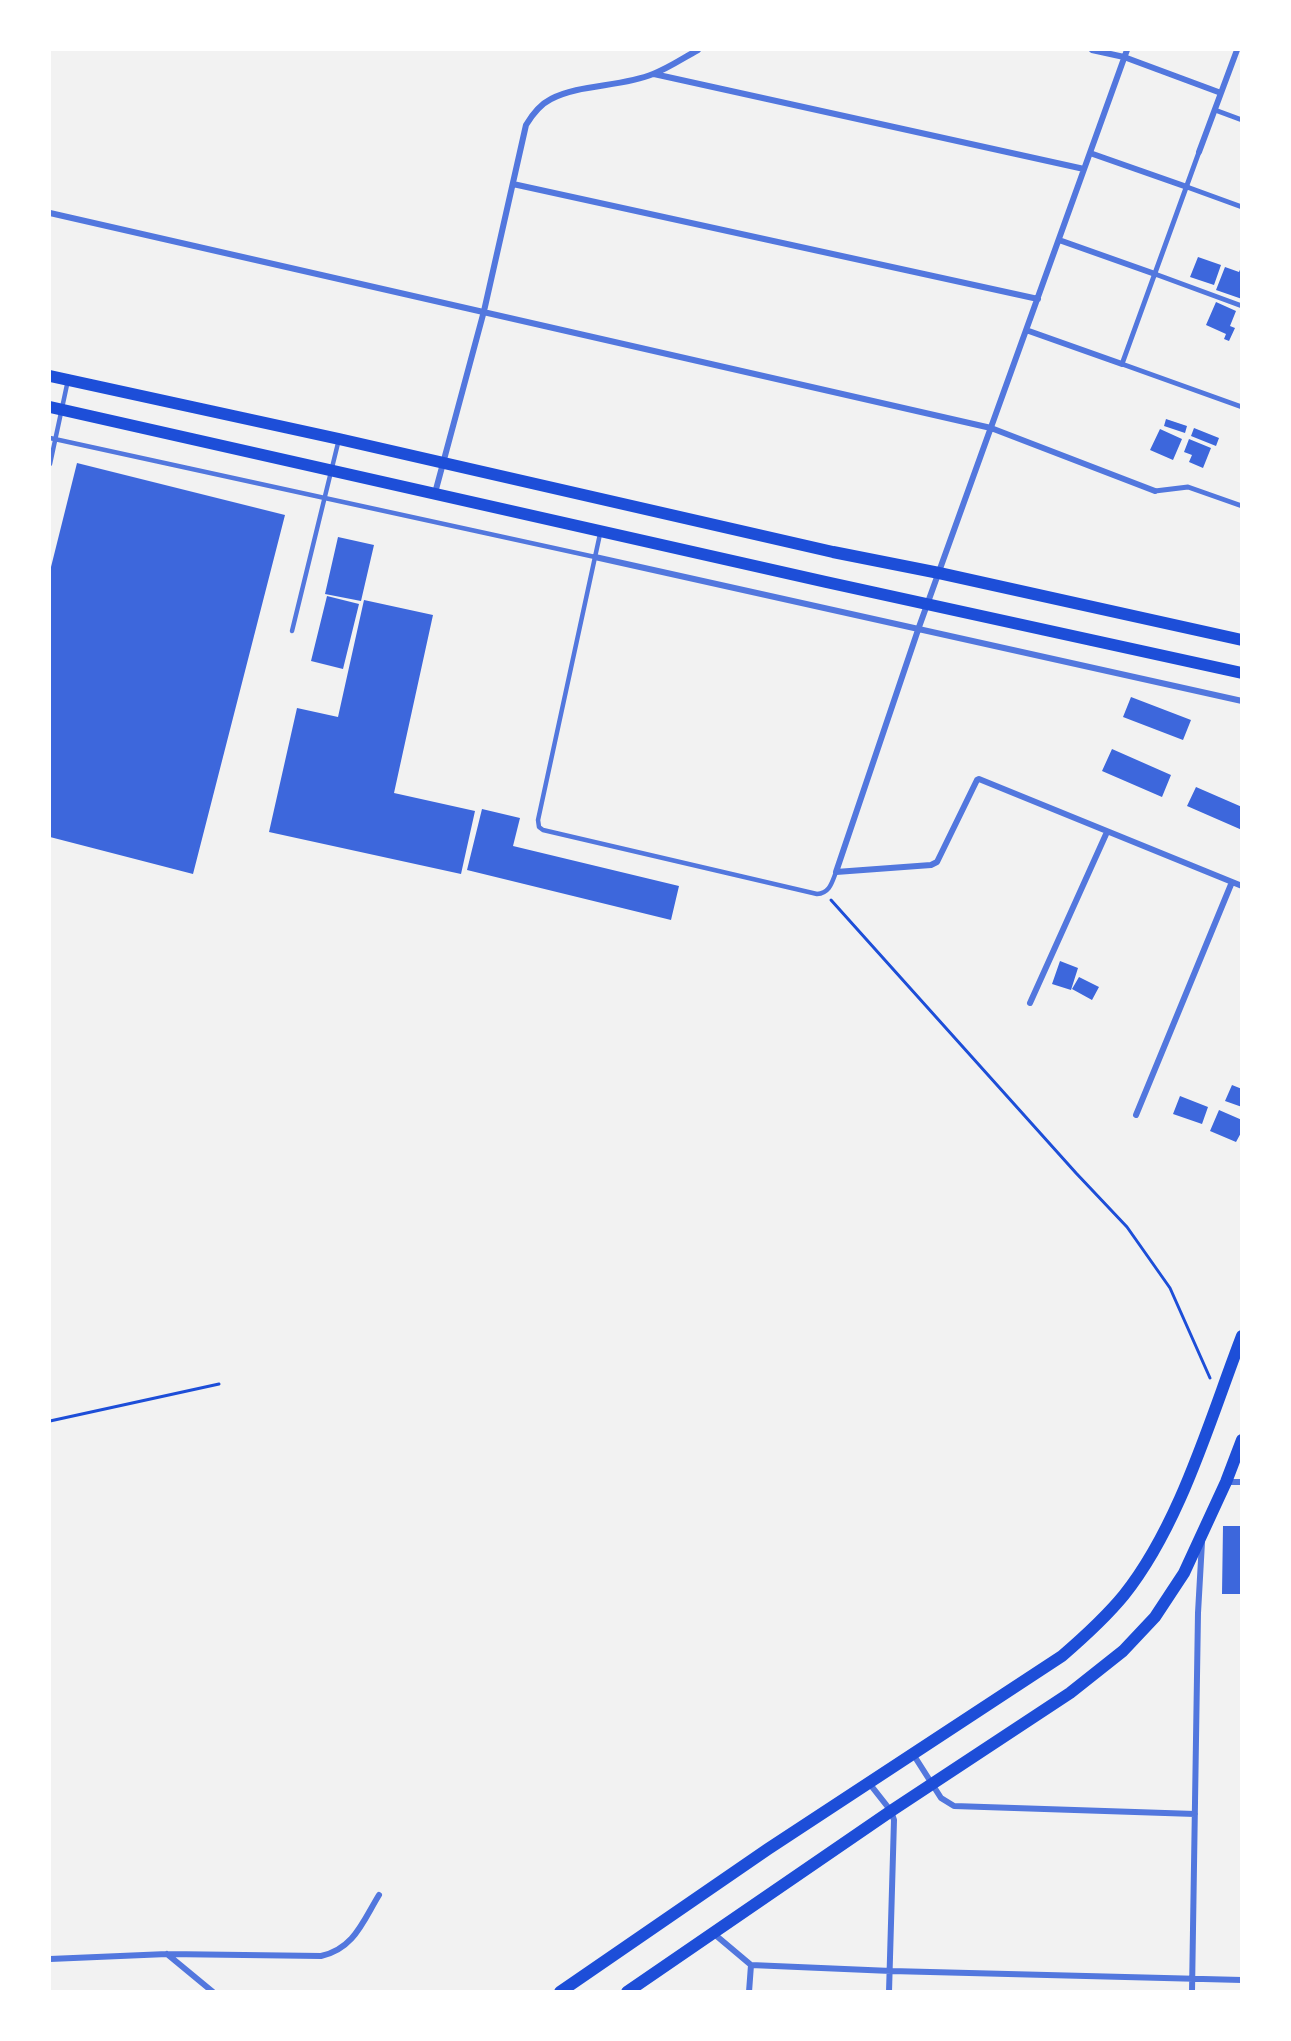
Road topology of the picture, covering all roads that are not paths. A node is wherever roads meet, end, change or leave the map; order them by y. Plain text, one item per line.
1 (698, 50) edge
2 (1092, 50) edge
3 (1127, 50) edge
4 (1237, 50) edge
5 (1124, 57) junction
6 (653, 74) junction
7 (1221, 93) junction
8 (1215, 110) junction
9 (1242, 120) edge
10 (1199, 152) joint
11 (1090, 153) junction
12 (1084, 169) junction
13 (513, 184) junction
14 (1187, 188) junction
15 (1242, 207) edge
16 (50, 213) edge
17 (1059, 240) junction
18 (1155, 274) junction
19 (1038, 299) junction
20 (1242, 306) edge
21 (484, 311) junction
22 (1026, 330) junction
23 (1122, 364) junction
24 (50, 376) edge
25 (68, 380) junction
26 (1242, 407) edge
27 (55, 409) edge
28 (991, 428) junction
29 (52, 439) edge
30 (339, 439) junction
31 (443, 463) junction
32 (50, 464) edge
33 (332, 470) junction
34 (1155, 491) joint
35 (434, 495) junction
36 (325, 496) junction
37 (1242, 506) edge
38 (601, 532) junction
39 (595, 557) junction
40 (939, 573) junction
41 (928, 604) junction
42 (919, 627) junction
43 (292, 631) dead end
44 (1242, 640) edge
45 (1242, 673) edge
46 (1242, 701) edge
47 (1107, 832) junction
48 (836, 872) junction
49 (1232, 882) junction
50 (1242, 886) edge
51 (1030, 1003) dead end
52 (1136, 1115) dead end
53 (1242, 1336) edge
54 (1242, 1440) edge
55 (1226, 1482) junction
56 (1242, 1482) edge
57 (1202, 1536) junction
58 (913, 1754) junction
59 (869, 1783) junction
60 (931, 1785) junction
61 (891, 1811) junction
62 (1195, 1814) junction
63 (380, 1895) dead end
64 (712, 1933) junction
65 (167, 1954) junction
66 (50, 1959) edge
67 (751, 1965) junction
68 (891, 1971) junction
69 (1192, 1979) junction
70 (1242, 1980) edge
71 (213, 1992) edge
72 (560, 1992) edge
73 (627, 1992) edge
74 (749, 1992) edge
75 (890, 1992) edge
76 (1192, 1992) edge

1 - 6 street
2 - 5 street
3 - 5 street
4 - 7 street
5 - 7 street
5 - 11 street
6 - 12 street
6 - 13 street
7 - 8 street
8 - 9 street
8 - 10 street
10 - 14 street
11 - 12 street
11 - 14 street
12 - 17 street
13 - 19 street
13 - 21 street
14 - 15 street
14 - 18 street
16 - 21 street
17 - 18 street
17 - 19 street
18 - 20 street
18 - 23 street
19 - 22 street
21 - 28 street
21 - 31 street
22 - 23 street
22 - 28 street
23 - 26 street
24 - 25 main road
25 - 27 lane
25 - 30 main road
27 - 29 lane
27 - 33 main road
28 - 34 street
28 - 40 street
29 - 32 lane
29 - 36 lane
30 - 31 main road
30 - 33 lane
31 - 35 street
31 - 40 main road
33 - 35 main road
33 - 36 lane
34 - 37 street
35 - 38 main road
36 - 39 lane
36 - 43 lane
38 - 39 lane
38 - 41 main road
39 - 42 street
39 - 48 lane
40 - 41 street
40 - 44 main road
41 - 42 street
41 - 45 main road
42 - 46 street
42 - 48 street
47 - 48 street
47 - 49 street
47 - 51 street
49 - 50 street
49 - 52 street
53 - 58 main road
54 - 55 main road
55 - 56 street
55 - 57 main road
57 - 60 main road
57 - 62 street
58 - 59 main road
58 - 60 street
59 - 61 street
59 - 72 main road
60 - 61 main road
60 - 62 street
61 - 64 main road
61 - 68 street
62 - 69 street
63 - 65 street
64 - 67 street
64 - 73 main road
65 - 66 street
65 - 71 street
67 - 68 street
67 - 74 street
68 - 69 street
68 - 75 street
69 - 70 street
69 - 76 street

